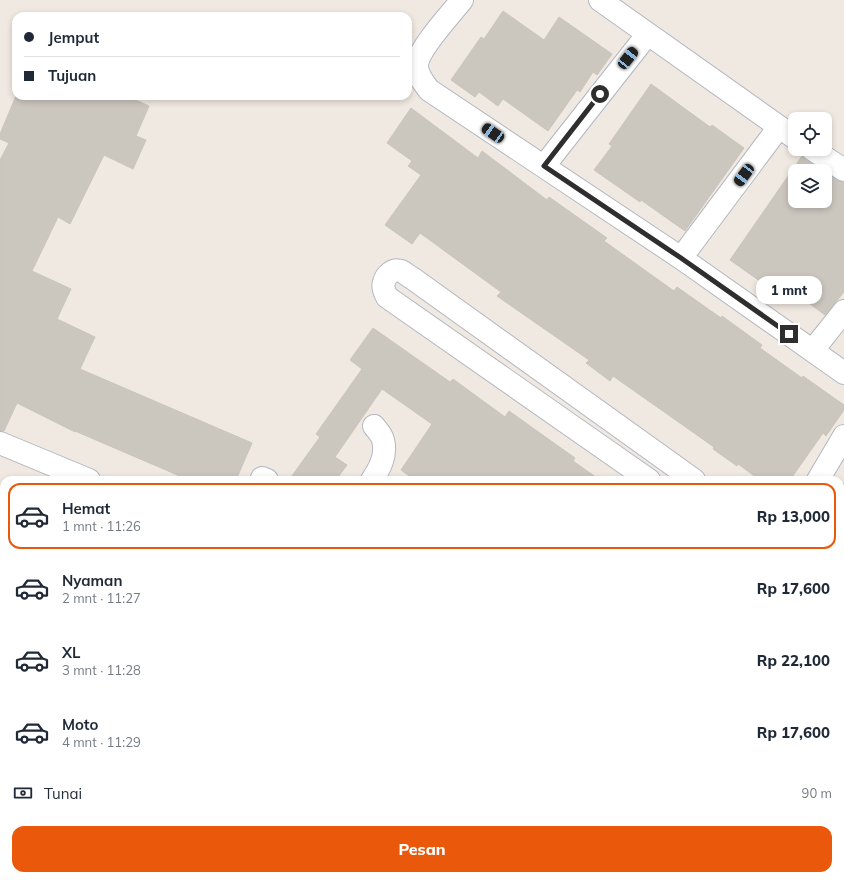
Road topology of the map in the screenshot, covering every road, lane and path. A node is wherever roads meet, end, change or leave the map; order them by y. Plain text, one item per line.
1 (462, 0) edge
2 (600, 0) edge
3 (647, 34) junction
4 (787, 133) edge
5 (823, 156) edge
6 (544, 166) junction
7 (844, 170) edge
8 (681, 258) junction
9 (844, 311) edge
10 (813, 350) junction
11 (844, 373) edge
12 (374, 426) dead end
13 (844, 436) edge
14 (0, 443) edge
15 (79, 476) edge
16 (374, 476) edge
17 (643, 476) edge
18 (688, 476) edge
19 (820, 476) edge

1 - 6 street
2 - 3 street
3 - 4 street
3 - 6 street
4 - 8 street
5 - 7 street
6 - 8 street
8 - 10 street
9 - 10 street
10 - 11 street
12 - 16 street
13 - 19 street
14 - 15 street
17 - 18 street

